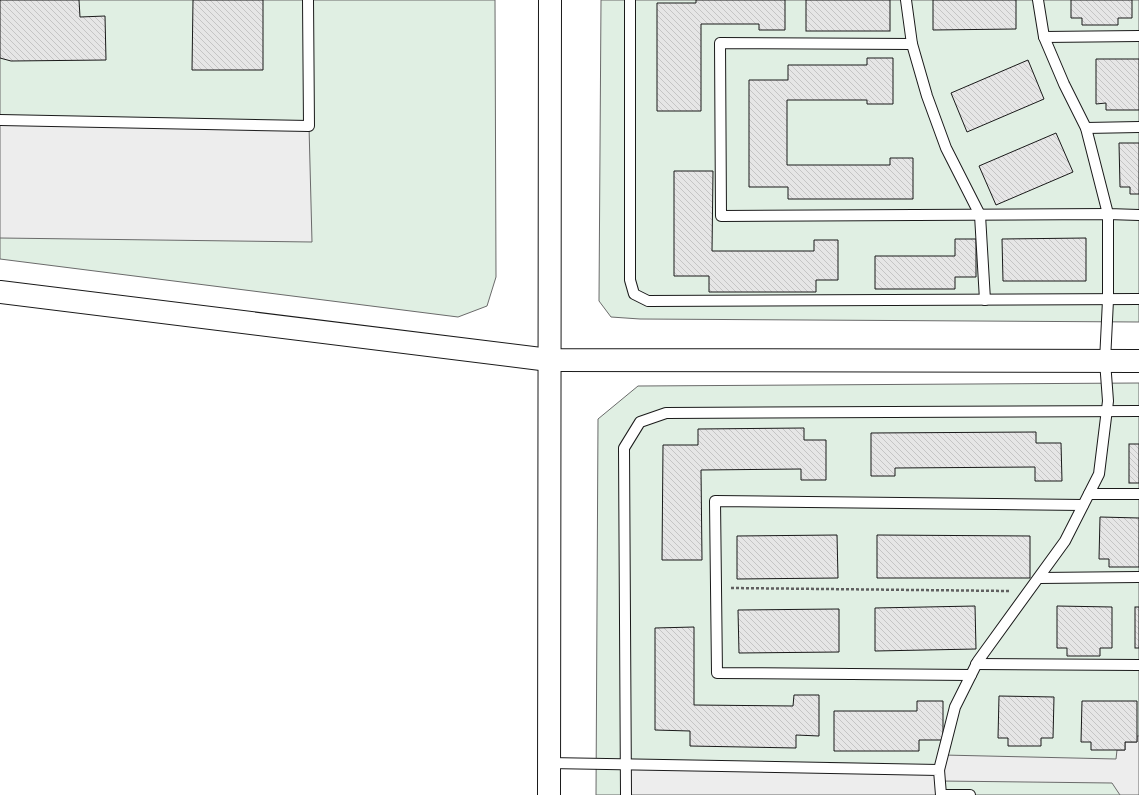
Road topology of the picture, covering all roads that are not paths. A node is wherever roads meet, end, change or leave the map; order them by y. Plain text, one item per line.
1 (308, 0) edge
2 (550, 0) edge
3 (630, 0) edge
4 (906, 0) edge
5 (1038, 0) edge
6 (1139, 36) edge
7 (1044, 37) junction
8 (912, 44) junction
9 (0, 120) edge
10 (1139, 127) edge
11 (1086, 128) junction
12 (1108, 214) junction
13 (980, 215) junction
14 (1139, 215) edge
15 (0, 292) edge
16 (985, 300) junction
17 (1108, 300) junction
18 (1139, 300) edge
19 (549, 360) junction
20 (1105, 361) junction
21 (1139, 361) edge
22 (1106, 411) junction
23 (1139, 411) edge
24 (1089, 494) junction
25 (1139, 494) edge
26 (1083, 505) junction
27 (1139, 577) edge
28 (1039, 578) junction
29 (976, 664) junction
30 (1139, 665) edge
31 (971, 675) junction
32 (549, 763) junction
33 (626, 764) junction
34 (939, 770) junction
35 (549, 795) edge
36 (626, 795) edge
37 (940, 795) edge
38 (970, 795) edge

1 - 9 lane
2 - 19 street
3 - 16 lane
4 - 8 lane
5 - 7 lane
6 - 7 lane
7 - 11 lane
8 - 13 lane
8 - 13 lane
10 - 11 lane
11 - 12 lane
12 - 13 lane
12 - 14 lane
12 - 17 lane
13 - 16 lane
15 - 19 street
16 - 17 lane
17 - 18 lane
17 - 20 lane
19 - 20 street
19 - 32 street
20 - 21 street
20 - 22 lane
22 - 23 lane
22 - 24 lane
22 - 33 lane
24 - 25 lane
24 - 26 lane
26 - 28 lane
26 - 31 lane
27 - 28 lane
28 - 29 lane
29 - 30 lane
29 - 31 lane
31 - 34 lane
32 - 33 lane
32 - 35 street
33 - 34 lane
33 - 36 lane
34 - 37 lane
37 - 38 lane

